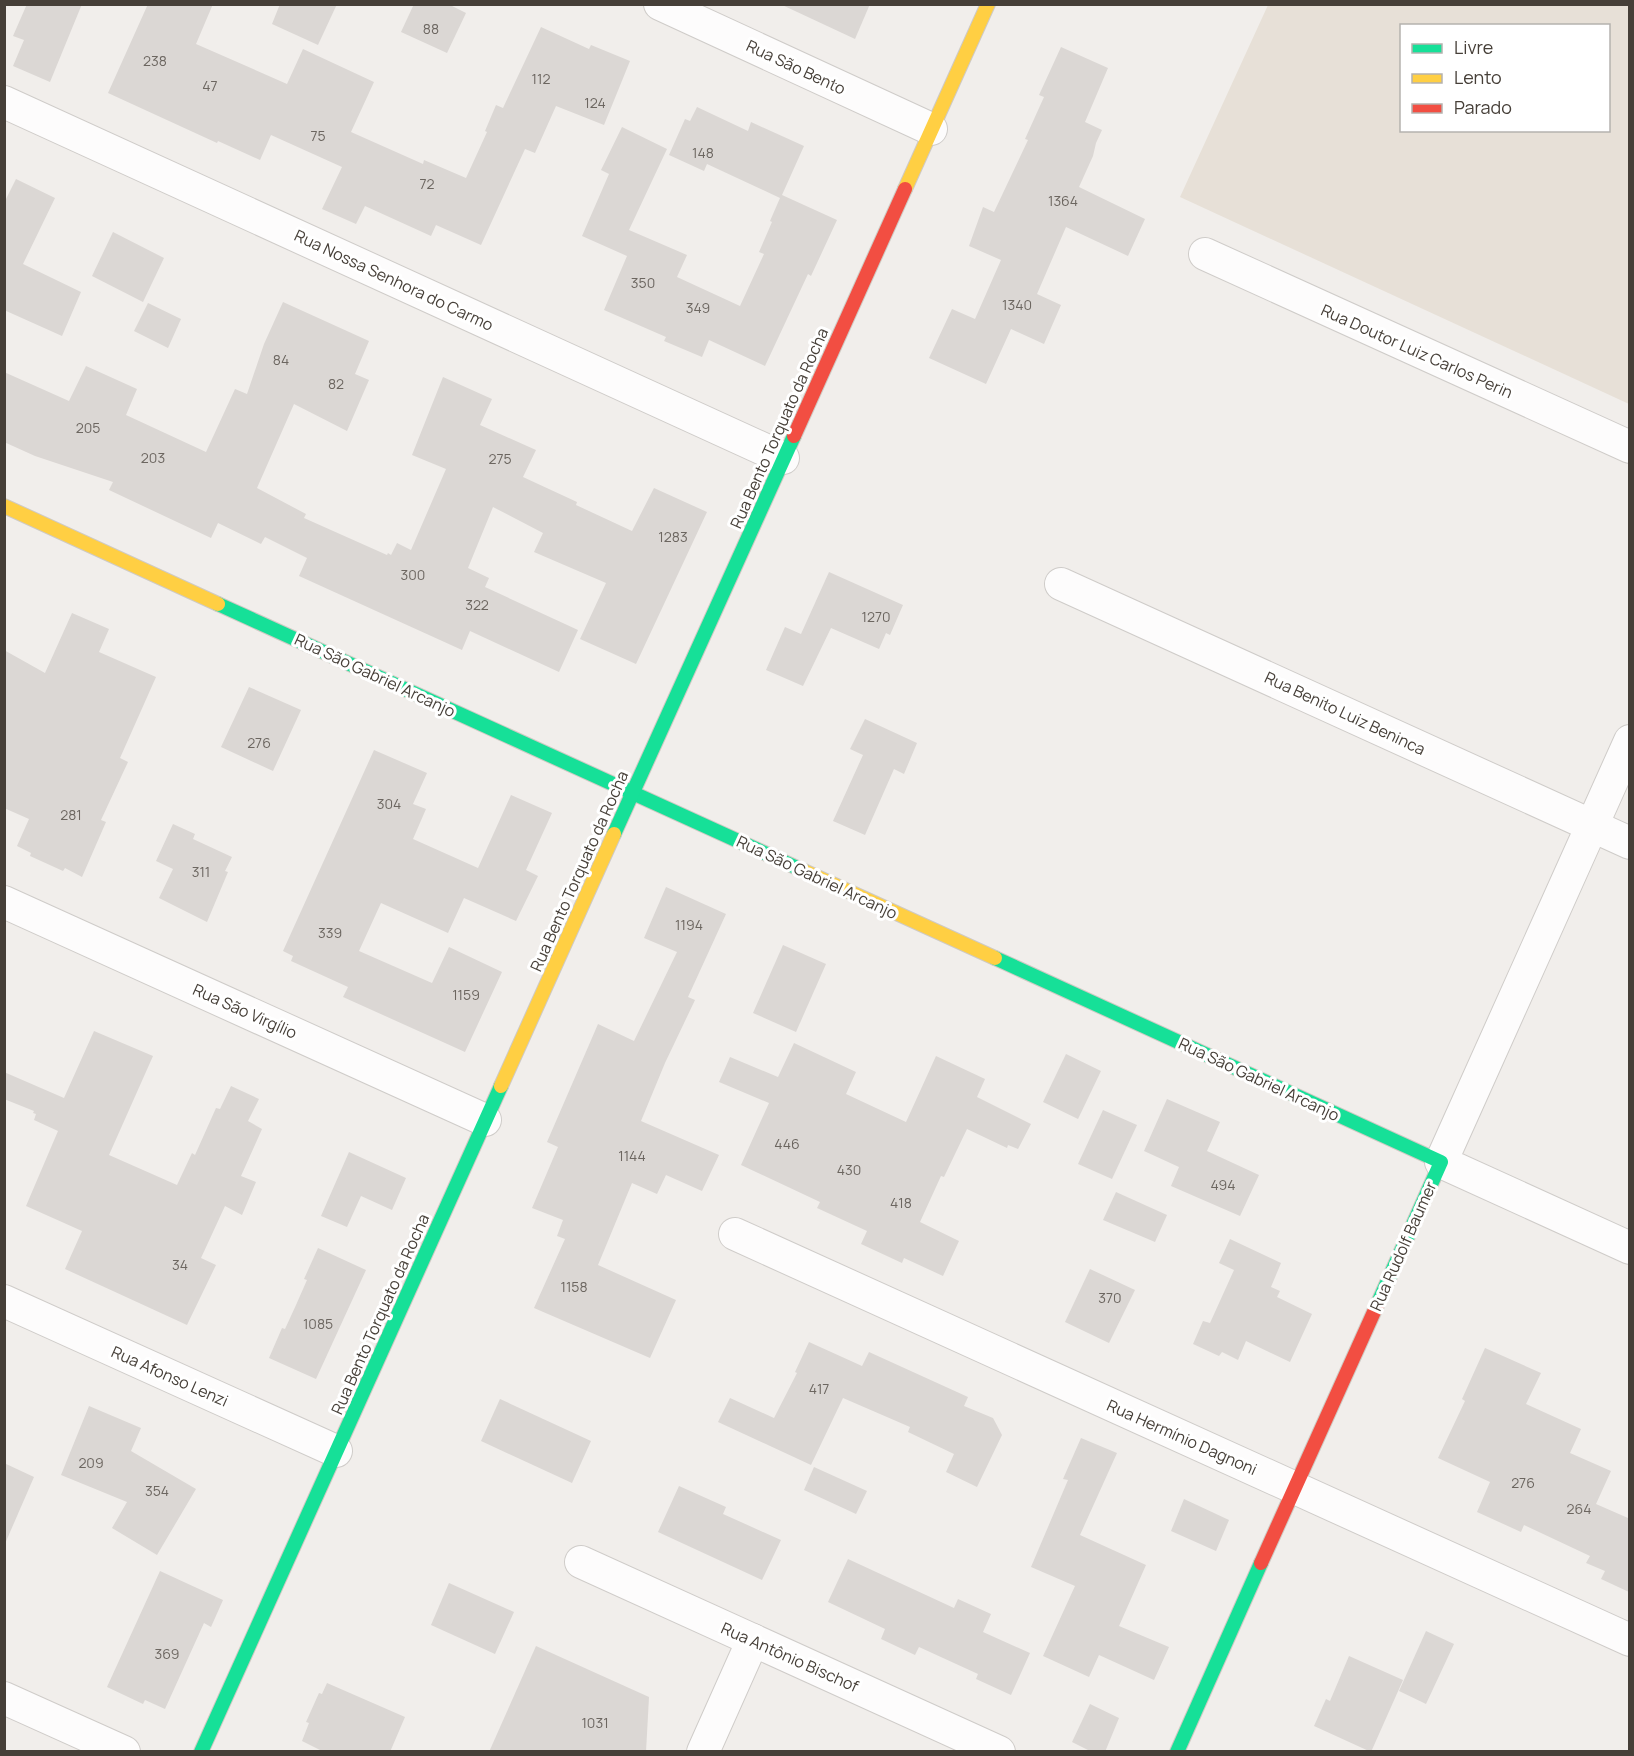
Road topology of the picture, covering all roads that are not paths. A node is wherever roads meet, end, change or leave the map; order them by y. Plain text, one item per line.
1 (660, 4) edge
2 (988, 4) edge
3 (4, 102) edge
4 (932, 129) junction
5 (1205, 254) dead end
6 (1629, 447) edge
7 (783, 458) junction
8 (4, 506) edge
9 (1061, 584) dead end
10 (1629, 741) edge
11 (633, 793) junction
12 (1592, 826) junction
13 (1629, 843) edge
14 (4, 902) edge
15 (485, 1120) junction
16 (1441, 1162) junction
17 (735, 1234) dead end
18 (1629, 1248) edge
19 (4, 1301) edge
20 (336, 1451) junction
21 (1295, 1488) junction
22 (581, 1562) dead end
23 (753, 1640) junction
24 (1629, 1640) edge
25 (4, 1698) edge
26 (124, 1752) edge
27 (201, 1752) edge
28 (704, 1752) edge
29 (999, 1752) edge
30 (1177, 1752) edge

1 - 4 street, Rua São Bento
2 - 4 street, Rua Bento Torquato da Rocha
3 - 7 street, Rua Nossa Senhora do Carmo
4 - 7 street, Rua Bento Torquato da Rocha
5 - 6 street, Rua Doutor Luiz Carlos Perin
7 - 11 street, Rua Bento Torquato da Rocha
8 - 11 street, Rua São Gabriel Arcanjo
9 - 12 street, Rua Benito Luiz Beninca
10 - 12 street, Rua Rudolf Baumer
11 - 15 street, Rua Bento Torquato da Rocha
11 - 16 street, Rua São Gabriel Arcanjo
12 - 13 street, Rua Benito Luiz Beninca
12 - 16 street, Rua Rudolf Baumer
14 - 15 street, Rua São Virgílio
15 - 20 street, Rua Bento Torquato da Rocha
16 - 18 street, Rua São Gabriel Arcanjo
16 - 21 street, Rua Rudolf Baumer
17 - 21 street, Rua Hermínio Dagnoni
19 - 20 street, Rua Afonso Lenzi
20 - 27 street, Rua Bento Torquato da Rocha
21 - 24 street, Rua Hermínio Dagnoni
21 - 30 street, Rua Rudolf Baumer
22 - 23 street, Rua Antônio Bischof
23 - 28 street
23 - 29 street, Rua Antônio Bischof
25 - 26 street

